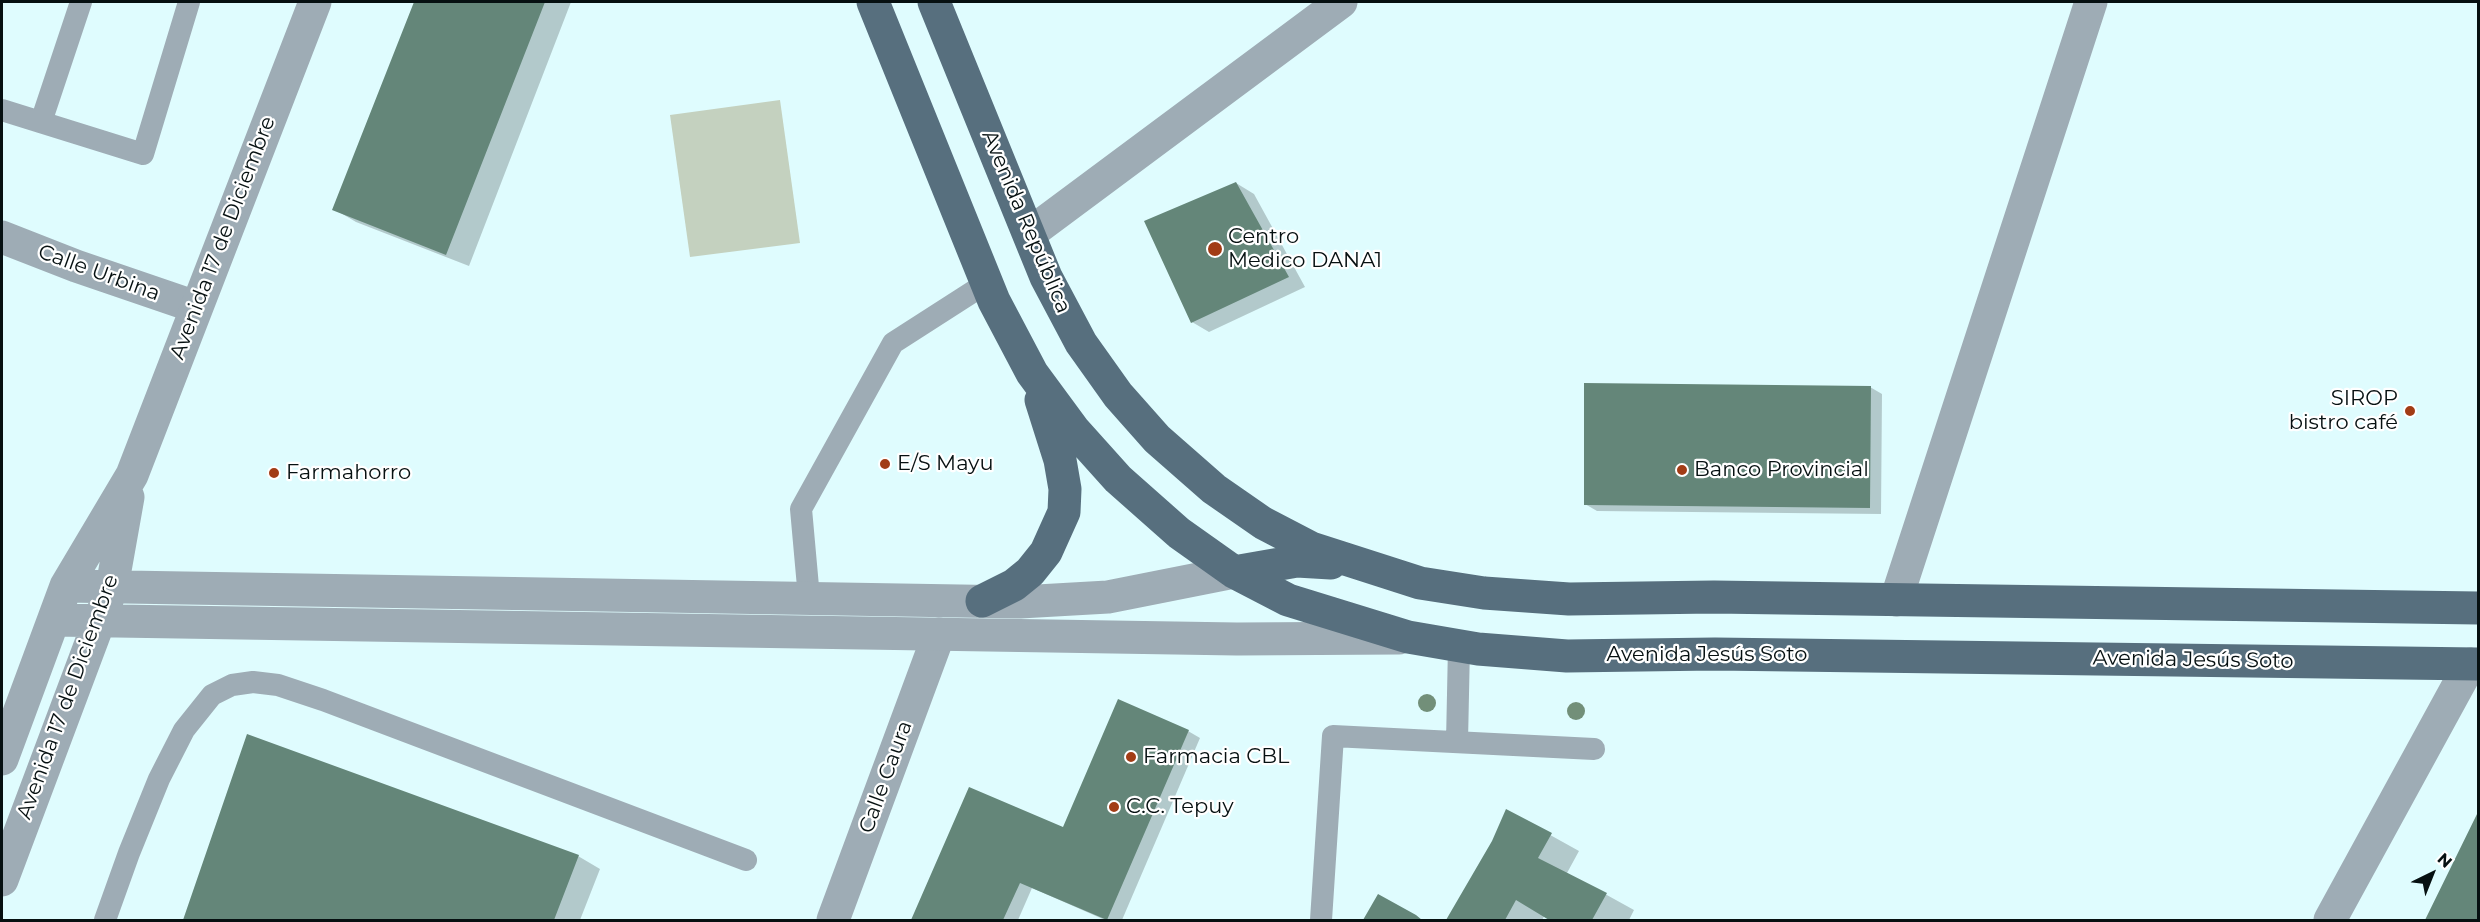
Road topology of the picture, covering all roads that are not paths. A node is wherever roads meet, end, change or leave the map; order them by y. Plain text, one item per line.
1 (81, 2) edge
2 (189, 2) edge
3 (315, 2) edge
4 (873, 2) edge
5 (934, 2) edge
6 (1341, 2) edge
7 (2091, 2) edge
8 (2, 110) edge
9 (41, 122) junction
10 (1029, 234) junction
11 (2, 237) edge
12 (988, 282) junction
13 (196, 307) junction
14 (1032, 373) junction
15 (132, 475) junction
16 (1354, 564) junction
17 (1233, 572) junction
18 (66, 586) junction
19 (112, 587) junction
20 (809, 598) junction
21 (1896, 600) junction
22 (982, 601) junction
23 (2478, 608) edge
24 (54, 620) junction
25 (99, 621) junction
26 (939, 634) junction
27 (1408, 638) junction
28 (1459, 646) junction
29 (2474, 664) edge
30 (1457, 742) junction
31 (1594, 749) dead end
32 (2, 759) edge
33 (746, 860) dead end
34 (2, 880) edge
35 (105, 921) edge
36 (833, 921) edge
37 (1321, 921) edge
38 (2330, 921) edge

1 - 9 lane
2 - 9 lane
3 - 13 street, Avenida 17 de Diciembre
4 - 12 main road
5 - 10 main road, Avenida República
6 - 10 street
7 - 21 street
8 - 9 lane
10 - 16 main road, Avenida República
11 - 13 street, Calle Urbina
12 - 14 main road
12 - 20 lane
13 - 15 street, Avenida 17 de Diciembre
14 - 17 main road, Avenida Jesús Soto
14 - 22 main road
15 - 18 street, Avenida 17 de Diciembre
15 - 19 street, Avenida 17 de Diciembre
16 - 17 main road
16 - 21 main road
17 - 22 street
17 - 27 main road, Avenida Jesús Soto
18 - 19 street
18 - 24 street, Avenida 17 de Diciembre
19 - 20 street
19 - 25 street, Avenida 17 de Diciembre
20 - 22 street
21 - 23 main road
24 - 25 street
24 - 32 street, Avenida 17 de Diciembre
25 - 26 street
25 - 34 street, Avenida 17 de Diciembre
26 - 27 street
26 - 36 street, Calle Caura
27 - 28 main road, Avenida Jesús Soto
28 - 29 main road, Avenida Jesús Soto
28 - 30 lane
29 - 38 street
30 - 31 lane
30 - 37 lane
33 - 35 lane

